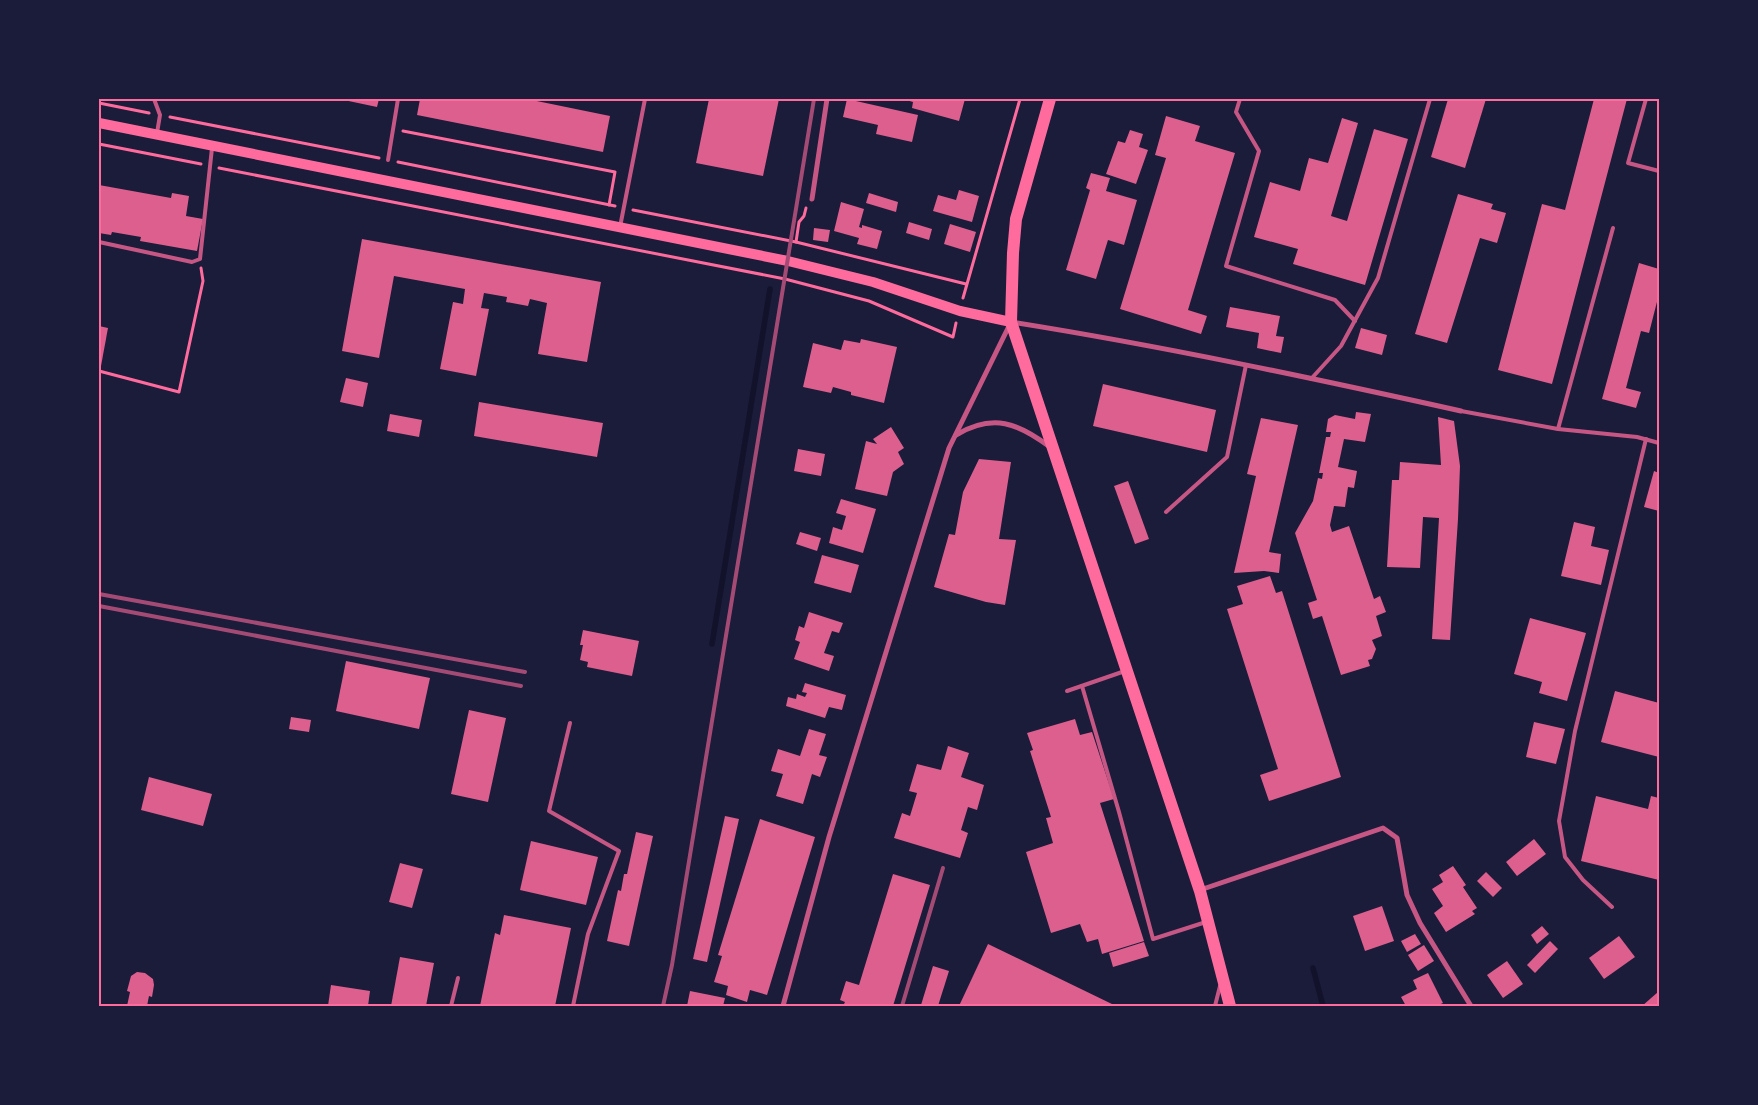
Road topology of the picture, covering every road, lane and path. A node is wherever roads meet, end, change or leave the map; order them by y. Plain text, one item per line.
1 (154, 99) edge
2 (398, 99) edge
3 (644, 99) edge
4 (827, 99) edge
5 (1020, 99) edge
6 (1050, 99) edge
7 (1240, 99) edge
8 (1430, 99) edge
9 (1646, 99) edge
10 (99, 103) edge
11 (160, 115) junction
12 (99, 123) edge
13 (393, 129) junction
14 (156, 135) junction
15 (99, 144) edge
16 (213, 146) junction
17 (388, 160) junction
18 (210, 166) junction
19 (1659, 171) edge
20 (812, 199) dead end
21 (609, 205) junction
22 (624, 208) junction
23 (804, 216) dead end
24 (620, 227) junction
25 (1613, 228) dead end
26 (99, 242) edge
27 (796, 242) junction
28 (200, 259) junction
29 (1355, 320) junction
30 (1012, 322) junction
31 (953, 337) dead end
32 (1246, 365) junction
33 (99, 371) edge
34 (1311, 379) junction
35 (1461, 411) joint
36 (1558, 430) junction
37 (955, 435) junction
38 (1646, 440) junction
39 (1659, 443) edge
40 (1054, 450) junction
41 (1166, 512) dead end
42 (1127, 670) junction
43 (1082, 686) junction
44 (1067, 691) dead end
45 (570, 723) dead end
46 (1200, 890) junction
47 (1612, 906) dead end
48 (1208, 922) junction
49 (1223, 974) junction
50 (458, 978) dead end
51 (451, 1006) edge
52 (573, 1006) edge
53 (783, 1006) edge
54 (1215, 1006) edge
55 (1230, 1006) edge
56 (1471, 1006) edge

1 - 11 lane
2 - 13 lane
3 - 22 lane
4 - 20 street
5 - 27 path
6 - 30 main road
7 - 29 lane
8 - 29 lane
9 - 19 lane
10 - 11 path
11 - 14 lane
11 - 17 path
12 - 14 main road
13 - 17 lane
13 - 21 path
14 - 16 main road
15 - 18 path
16 - 18 lane
16 - 24 main road
17 - 21 path
18 - 28 lane
18 - 31 path
21 - 22 path
22 - 24 lane
22 - 27 path
23 - 27 path
24 - 30 main road
25 - 36 lane
26 - 28 lane
28 - 33 path
29 - 34 lane
30 - 32 street
30 - 37 street
30 - 40 main road
32 - 34 street
32 - 41 lane
34 - 35 street
35 - 36 lane
36 - 38 lane
37 - 40 street
37 - 53 street
38 - 39 lane
38 - 47 lane
40 - 42 main road
42 - 43 lane
42 - 46 main road
43 - 44 lane
43 - 48 lane
45 - 52 lane
46 - 48 main road
46 - 56 street
48 - 49 main road
49 - 54 lane
49 - 55 main road
50 - 51 lane

